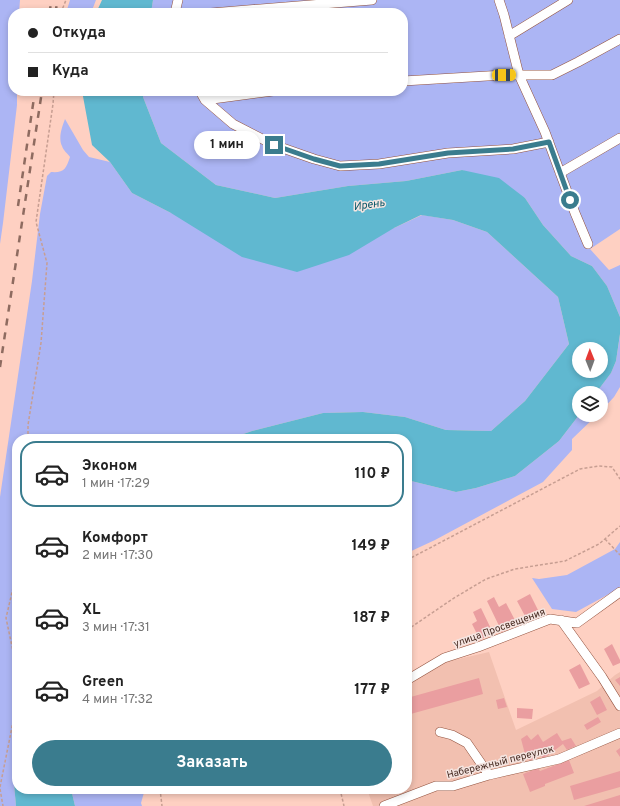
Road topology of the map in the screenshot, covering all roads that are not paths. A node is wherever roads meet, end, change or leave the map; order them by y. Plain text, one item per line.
1 (372, 0) edge
2 (499, 0) edge
3 (568, 0) edge
4 (273, 8) edge
5 (509, 36) junction
6 (620, 39) edge
7 (519, 75) junction
8 (408, 81) edge
9 (203, 96) edge
10 (235, 96) edge
11 (205, 100) junction
12 (620, 138) edge
13 (549, 142) junction
14 (560, 173) junction
15 (588, 244) dead end
16 (620, 592) edge
17 (561, 620) junction
18 (412, 677) edge
19 (620, 706) edge
20 (440, 732) dead end
21 (620, 733) edge
22 (489, 775) junction
23 (384, 806) edge

1 - 4 street
2 - 5 street
3 - 5 street
5 - 7 street
6 - 7 street
7 - 8 street
7 - 13 street
9 - 11 street
10 - 11 street
11 - 13 street
12 - 14 street
13 - 14 street
14 - 15 street
16 - 17 street, улица Просвещения
17 - 18 street, улица Просвещения
17 - 19 street
20 - 22 street
21 - 22 street, Набережный переулок
22 - 23 street, Набережный переулок

